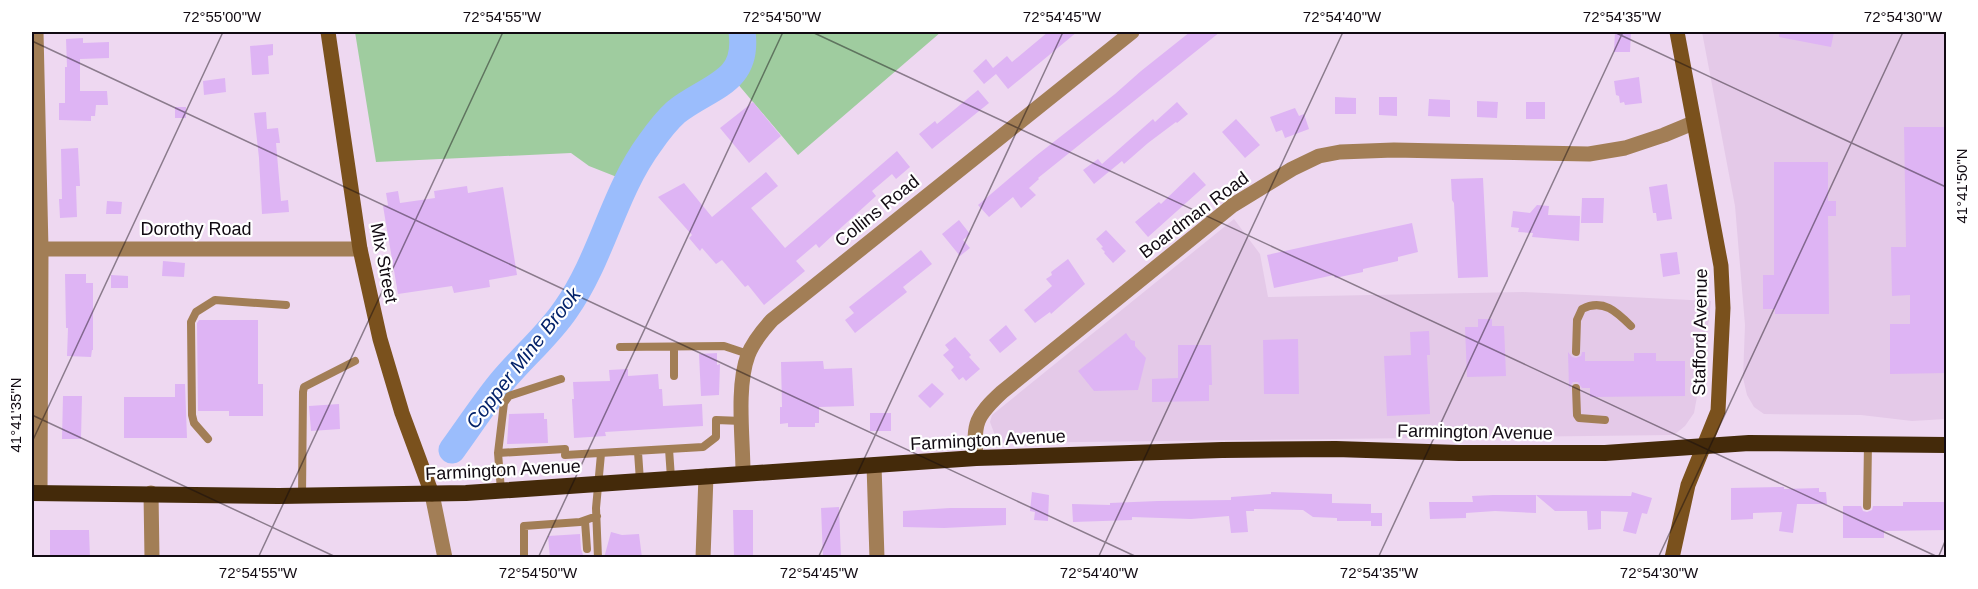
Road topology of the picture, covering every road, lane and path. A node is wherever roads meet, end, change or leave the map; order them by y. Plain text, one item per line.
1 (36, 32) edge
2 (328, 32) edge
3 (1132, 32) edge
4 (1677, 32) edge
5 (1693, 123) junction
6 (37, 249) edge
7 (360, 249) junction
8 (286, 305) dead end
9 (1631, 326) dead end
10 (620, 347) dead end
11 (674, 347) junction
12 (1576, 352) dead end
13 (748, 354) junction
14 (355, 361) dead end
15 (674, 376) dead end
16 (561, 379) dead end
17 (1576, 388) dead end
18 (1605, 420) dead end
19 (742, 421) junction
20 (208, 439) dead end
21 (1868, 444) junction
22 (1947, 445) edge
23 (1703, 447) junction
24 (669, 449) junction
25 (638, 452) junction
26 (498, 453) junction
27 (601, 454) junction
28 (976, 458) junction
29 (874, 465) junction
30 (743, 473) junction
31 (706, 476) junction
32 (671, 478) junction
33 (640, 481) junction
34 (598, 484) junction
35 (501, 490) junction
36 (36, 493) edge
37 (151, 494) junction
38 (432, 494) junction
39 (302, 496) junction
40 (1867, 506) dead end
41 (597, 516) junction
42 (585, 520) junction
43 (597, 534) junction
44 (586, 537) junction
45 (587, 549) dead end
46 (152, 558) edge
47 (445, 558) edge
48 (524, 558) edge
49 (598, 558) edge
50 (703, 558) edge
51 (877, 558) edge
52 (1672, 558) edge

1 - 6 street
2 - 7 main road, Mix Street
3 - 13 street, Collins Road
4 - 5 main road, Stafford Avenue
5 - 23 main road, Stafford Avenue
5 - 28 street, Boardman Road
6 - 7 street, Dorothy Road
6 - 36 street
7 - 38 main road, Mix Street
8 - 20 lane
9 - 12 lane
10 - 11 lane
11 - 13 lane
11 - 15 lane
13 - 19 street, Collins Road
14 - 39 lane
16 - 26 lane
17 - 18 lane
19 - 24 lane
19 - 30 street, Collins Road
21 - 22 highway, Farmington Avenue
21 - 23 highway, Farmington Avenue
21 - 40 lane
23 - 28 highway, Farmington Avenue
23 - 52 main road, Stafford Avenue
24 - 25 lane
24 - 32 lane
25 - 27 lane
25 - 33 lane
26 - 27 lane
26 - 35 lane
27 - 34 lane
28 - 29 highway, Farmington Avenue
29 - 30 highway, Farmington Avenue
29 - 51 street
30 - 31 highway, Farmington Avenue
31 - 32 highway, Farmington Avenue
31 - 50 street
32 - 33 highway, Farmington Avenue
33 - 34 highway, Farmington Avenue
34 - 35 highway, Farmington Avenue
34 - 41 lane
35 - 38 highway, Farmington Avenue
36 - 37 highway, Farmington Avenue
37 - 39 highway, Farmington Avenue
37 - 46 street
38 - 39 highway, Farmington Avenue
38 - 47 street
41 - 42 lane
41 - 43 lane
42 - 44 lane
42 - 48 lane
43 - 44 lane
43 - 49 lane
44 - 45 lane

